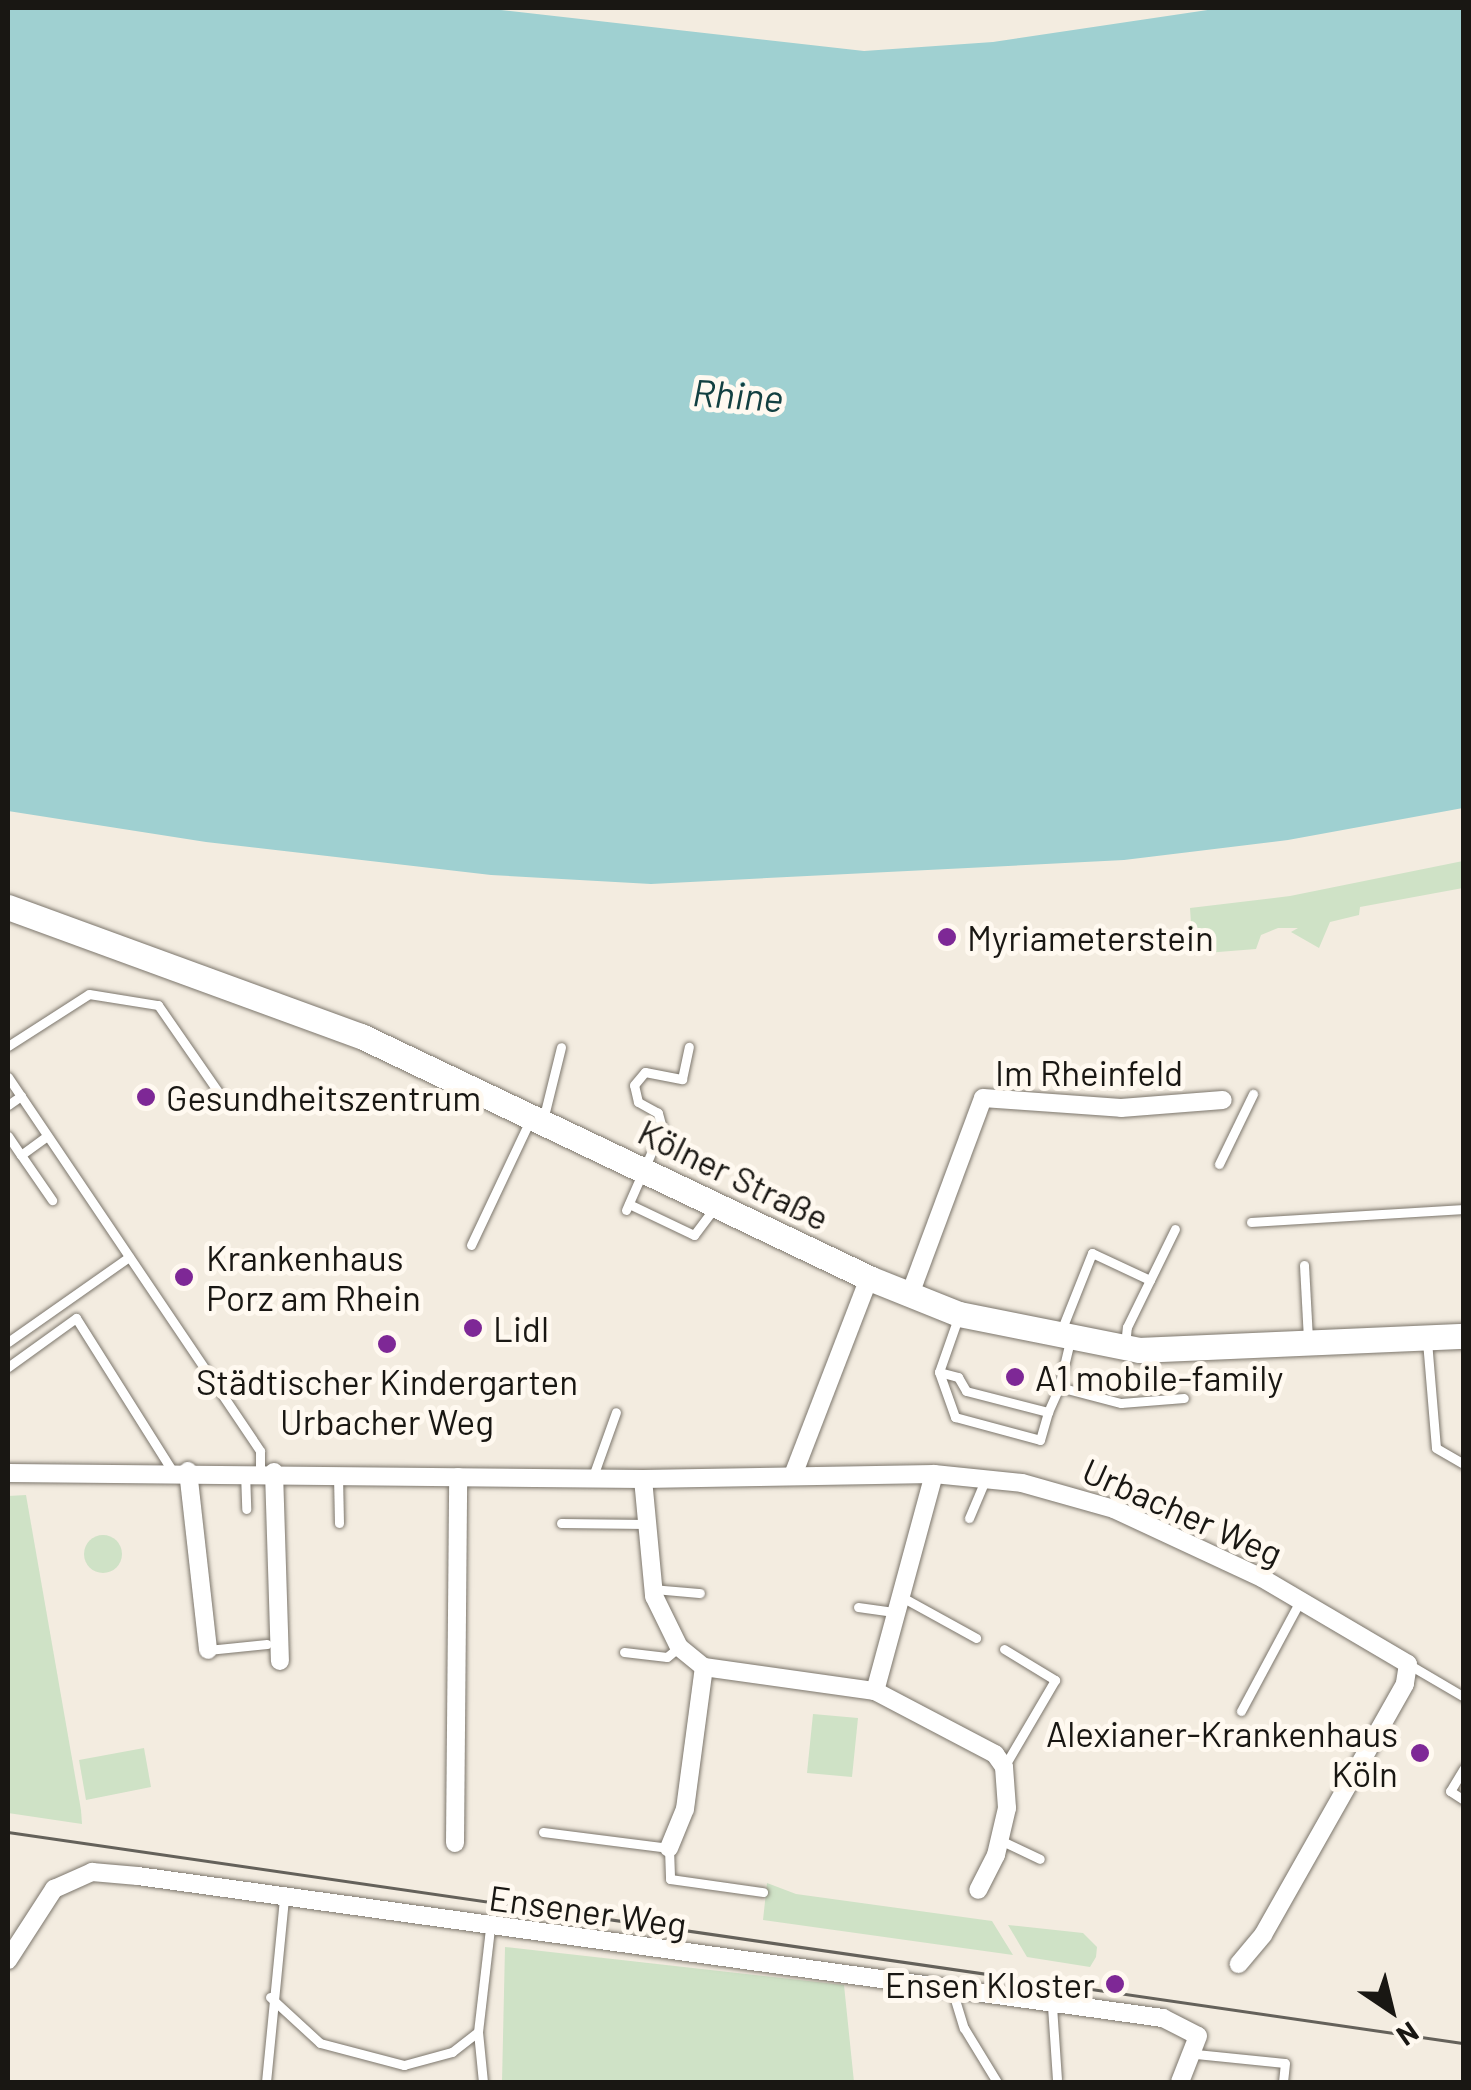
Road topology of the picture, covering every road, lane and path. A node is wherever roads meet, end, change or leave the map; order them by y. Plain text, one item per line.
1 (8, 906) edge
2 (8, 1046) edge
3 (561, 1047) dead end
4 (690, 1047) dead end
5 (8, 1078) edge
6 (1252, 1094) dead end
7 (21, 1096) junction
8 (220, 1096) dead end
9 (1223, 1100) dead end
10 (8, 1106) edge
11 (537, 1118) junction
12 (8, 1136) edge
13 (47, 1136) junction
14 (20, 1155) junction
15 (1219, 1164) dead end
16 (645, 1170) junction
17 (52, 1200) dead end
18 (717, 1205) junction
19 (1464, 1210) edge
20 (1251, 1222) dead end
21 (1175, 1229) dead end
22 (471, 1244) dead end
23 (128, 1257) junction
24 (1304, 1265) dead end
25 (869, 1278) junction
26 (1150, 1280) junction
27 (909, 1297) junction
28 (959, 1314) junction
29 (1464, 1336) edge
30 (1065, 1338) junction
31 (1427, 1338) junction
32 (8, 1342) edge
33 (1309, 1345) junction
34 (1124, 1348) junction
35 (8, 1368) edge
36 (938, 1372) junction
37 (1059, 1386) junction
38 (1184, 1398) dead end
39 (616, 1412) dead end
40 (1048, 1412) junction
41 (1464, 1464) edge
42 (180, 1472) junction
43 (260, 1472) junction
44 (8, 1473) edge
45 (338, 1473) junction
46 (934, 1474) junction
47 (793, 1475) junction
48 (458, 1478) junction
49 (986, 1478) junction
50 (592, 1479) junction
51 (643, 1480) junction
52 (246, 1509) dead end
53 (969, 1518) dead end
54 (339, 1523) dead end
55 (561, 1523) dead end
56 (646, 1524) junction
57 (653, 1588) junction
58 (700, 1594) dead end
59 (1301, 1599) junction
60 (896, 1604) junction
61 (858, 1606) dead end
62 (976, 1638) dead end
63 (267, 1644) dead end
64 (679, 1647) junction
65 (1004, 1649) dead end
66 (208, 1650) joint
67 (624, 1652) dead end
68 (280, 1661) dead end
69 (1408, 1664) junction
70 (704, 1667) junction
71 (875, 1690) junction
72 (1464, 1697) edge
73 (1241, 1711) dead end
74 (1004, 1767) junction
75 (1464, 1768) edge
76 (1464, 1800) edge
77 (543, 1832) dead end
78 (1000, 1840) junction
79 (455, 1842) dead end
80 (669, 1848) junction
81 (1040, 1859) dead end
82 (978, 1890) dead end
83 (762, 1892) dead end
84 (284, 1899) junction
85 (490, 1930) junction
86 (8, 1960) edge
87 (1239, 1964) dead end
88 (953, 1992) junction
89 (270, 1997) junction
90 (1052, 2006) junction
91 (478, 2032) junction
92 (1197, 2045) junction
93 (1057, 2079) dead end
94 (266, 2082) edge
95 (483, 2082) edge
96 (996, 2082) edge
97 (1180, 2082) edge
98 (1283, 2082) edge

1 - 11 main road, Kölner Straße
2 - 8 lane
3 - 11 lane
4 - 16 lane
5 - 7 lane
6 - 15 lane
7 - 10 lane
7 - 13 lane
9 - 27 street, Im Rheinfeld
11 - 16 main road, Kölner Straße
11 - 22 lane
12 - 14 lane
13 - 14 lane
13 - 23 lane
14 - 17 lane
16 - 18 main road, Kölner Straße
16 - 18 lane
18 - 25 main road, Kölner Straße
19 - 20 lane
21 - 26 lane
23 - 32 lane
23 - 43 lane
24 - 33 lane
25 - 27 main road, Kölner Straße
25 - 47 street
26 - 30 lane
26 - 34 lane
27 - 28 main road, Kölner Straße
28 - 30 main road, Kölner Straße
28 - 36 lane
29 - 31 main road, Kölner Straße
30 - 34 main road, Kölner Straße
30 - 37 lane
31 - 33 main road, Kölner Straße
31 - 41 lane
33 - 34 main road, Kölner Straße
35 - 42 lane
36 - 40 lane
36 - 40 lane
37 - 38 lane
37 - 40 lane
39 - 50 lane
42 - 43 street, Urbacher Weg
42 - 44 street, Urbacher Weg
42 - 66 street
43 - 45 street, Urbacher Weg
43 - 52 lane
43 - 68 street
45 - 48 street, Urbacher Weg
45 - 54 lane
46 - 47 street, Urbacher Weg
46 - 49 street, Urbacher Weg
46 - 60 street
47 - 51 street, Urbacher Weg
48 - 50 street, Urbacher Weg
48 - 79 street
49 - 53 lane
49 - 59 street, Urbacher Weg
50 - 51 street, Urbacher Weg
51 - 56 street
55 - 56 lane
56 - 57 street
57 - 58 lane
57 - 64 street
59 - 69 street, Urbacher Weg
59 - 73 lane
60 - 61 lane
60 - 62 lane
60 - 71 street
63 - 66 lane
64 - 67 lane
64 - 70 street
65 - 74 lane
69 - 72 lane
69 - 87 street
70 - 71 street
70 - 80 street
71 - 74 street
74 - 78 street
75 - 76 lane
77 - 80 lane
78 - 81 lane
78 - 82 street
80 - 83 lane
84 - 85 street, Ensener Weg
84 - 86 street, Ensener Weg
84 - 89 lane
85 - 88 street, Ensener Weg
85 - 91 lane
88 - 90 street, Ensener Weg
88 - 96 lane
89 - 91 lane
89 - 94 lane
90 - 92 street, Ensener Weg
90 - 93 lane
91 - 95 lane
92 - 97 street
92 - 98 lane

